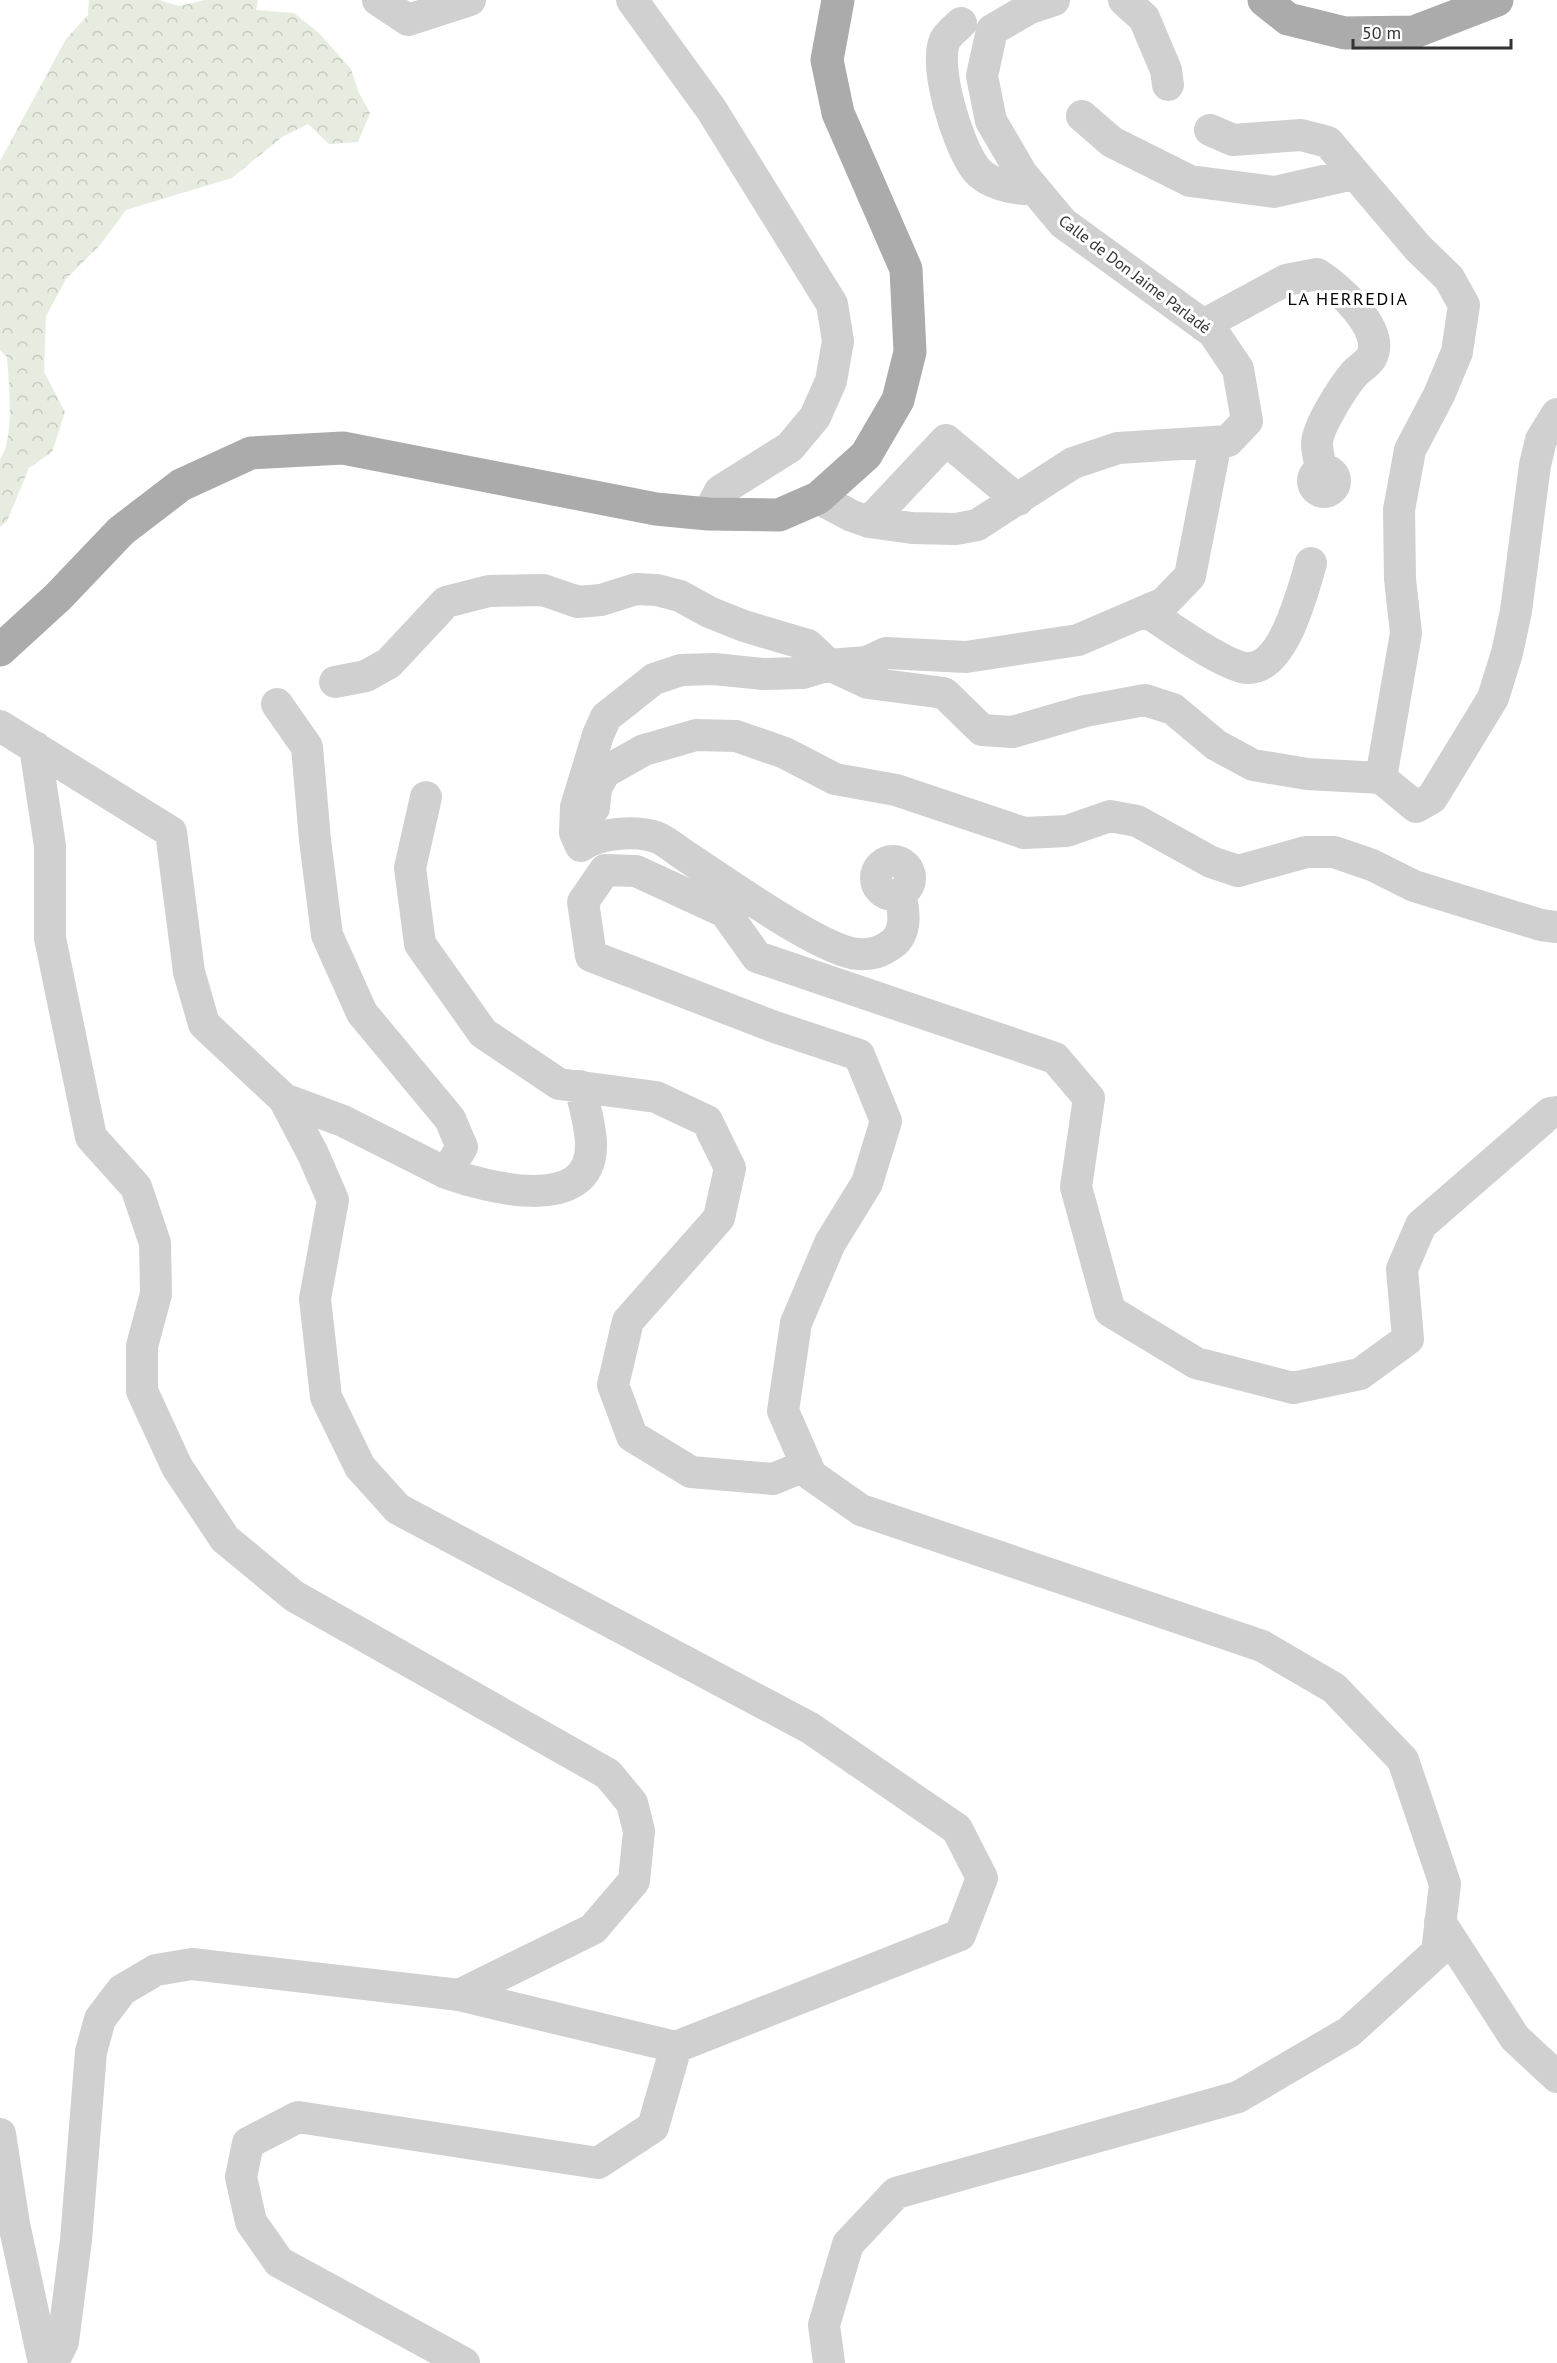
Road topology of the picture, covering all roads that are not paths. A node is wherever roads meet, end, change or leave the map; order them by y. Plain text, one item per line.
1 (378, 0) edge
2 (470, 0) edge
3 (632, 0) edge
4 (838, 0) edge
5 (1054, 0) edge
6 (1124, 0) edge
7 (1264, 0) edge
8 (1497, 0) edge
9 (961, 23) dead end
10 (1168, 85) dead end
11 (1082, 116) dead end
12 (1210, 130) dead end
13 (1354, 174) junction
14 (1034, 189) junction
15 (1203, 325) junction
16 (1557, 414) edge
17 (1216, 442) junction
18 (1321, 471) dead end
19 (818, 498) junction
20 (1018, 500) junction
21 (708, 514) junction
22 (869, 522) junction
23 (1311, 563) dead end
24 (1146, 611) junction
25 (0, 650) edge
26 (830, 665) junction
27 (335, 681) dead end
28 (277, 704) dead end
29 (0, 726) edge
30 (35, 747) junction
31 (1381, 778) junction
32 (426, 797) dead end
33 (591, 839) junction
34 (900, 894) dead end
35 (1557, 927) edge
36 (580, 1086) junction
37 (284, 1100) junction
38 (1557, 1112) edge
39 (446, 1173) junction
40 (807, 1465) junction
41 (1440, 1922) junction
42 (459, 1995) junction
43 (676, 2047) junction
44 (1557, 2077) edge
45 (0, 2134) edge
46 (45, 2363) edge
47 (464, 2363) edge
48 (829, 2363) edge

1 - 2 street
3 - 21 street
4 - 19 main road
5 - 14 street, Calle de Don Jaime Parladé
6 - 10 street
7 - 8 main road
9 - 14 street
11 - 13 street
12 - 13 street
13 - 31 street
14 - 15 street, Calle de Don Jaime Parladé
15 - 17 street, Calle de Don Jaime Parladé
15 - 18 street
16 - 31 street
17 - 20 street, Calle de Don Jaime Parladé
17 - 24 street
19 - 21 main road
19 - 22 street, Calle de Don Jaime Parladé
20 - 22 street, Calle de Don Jaime Parladé
20 - 22 street
21 - 25 main road
23 - 24 street
24 - 26 street
26 - 27 street
26 - 31 street
26 - 33 street
28 - 39 street
29 - 30 street
30 - 37 street
30 - 42 street
32 - 36 street
33 - 34 street
33 - 35 street
36 - 39 street
36 - 40 street
37 - 39 street
37 - 43 street
38 - 40 street
40 - 41 street
41 - 44 street
41 - 48 street
42 - 43 street
42 - 46 street
43 - 47 street
45 - 46 street

